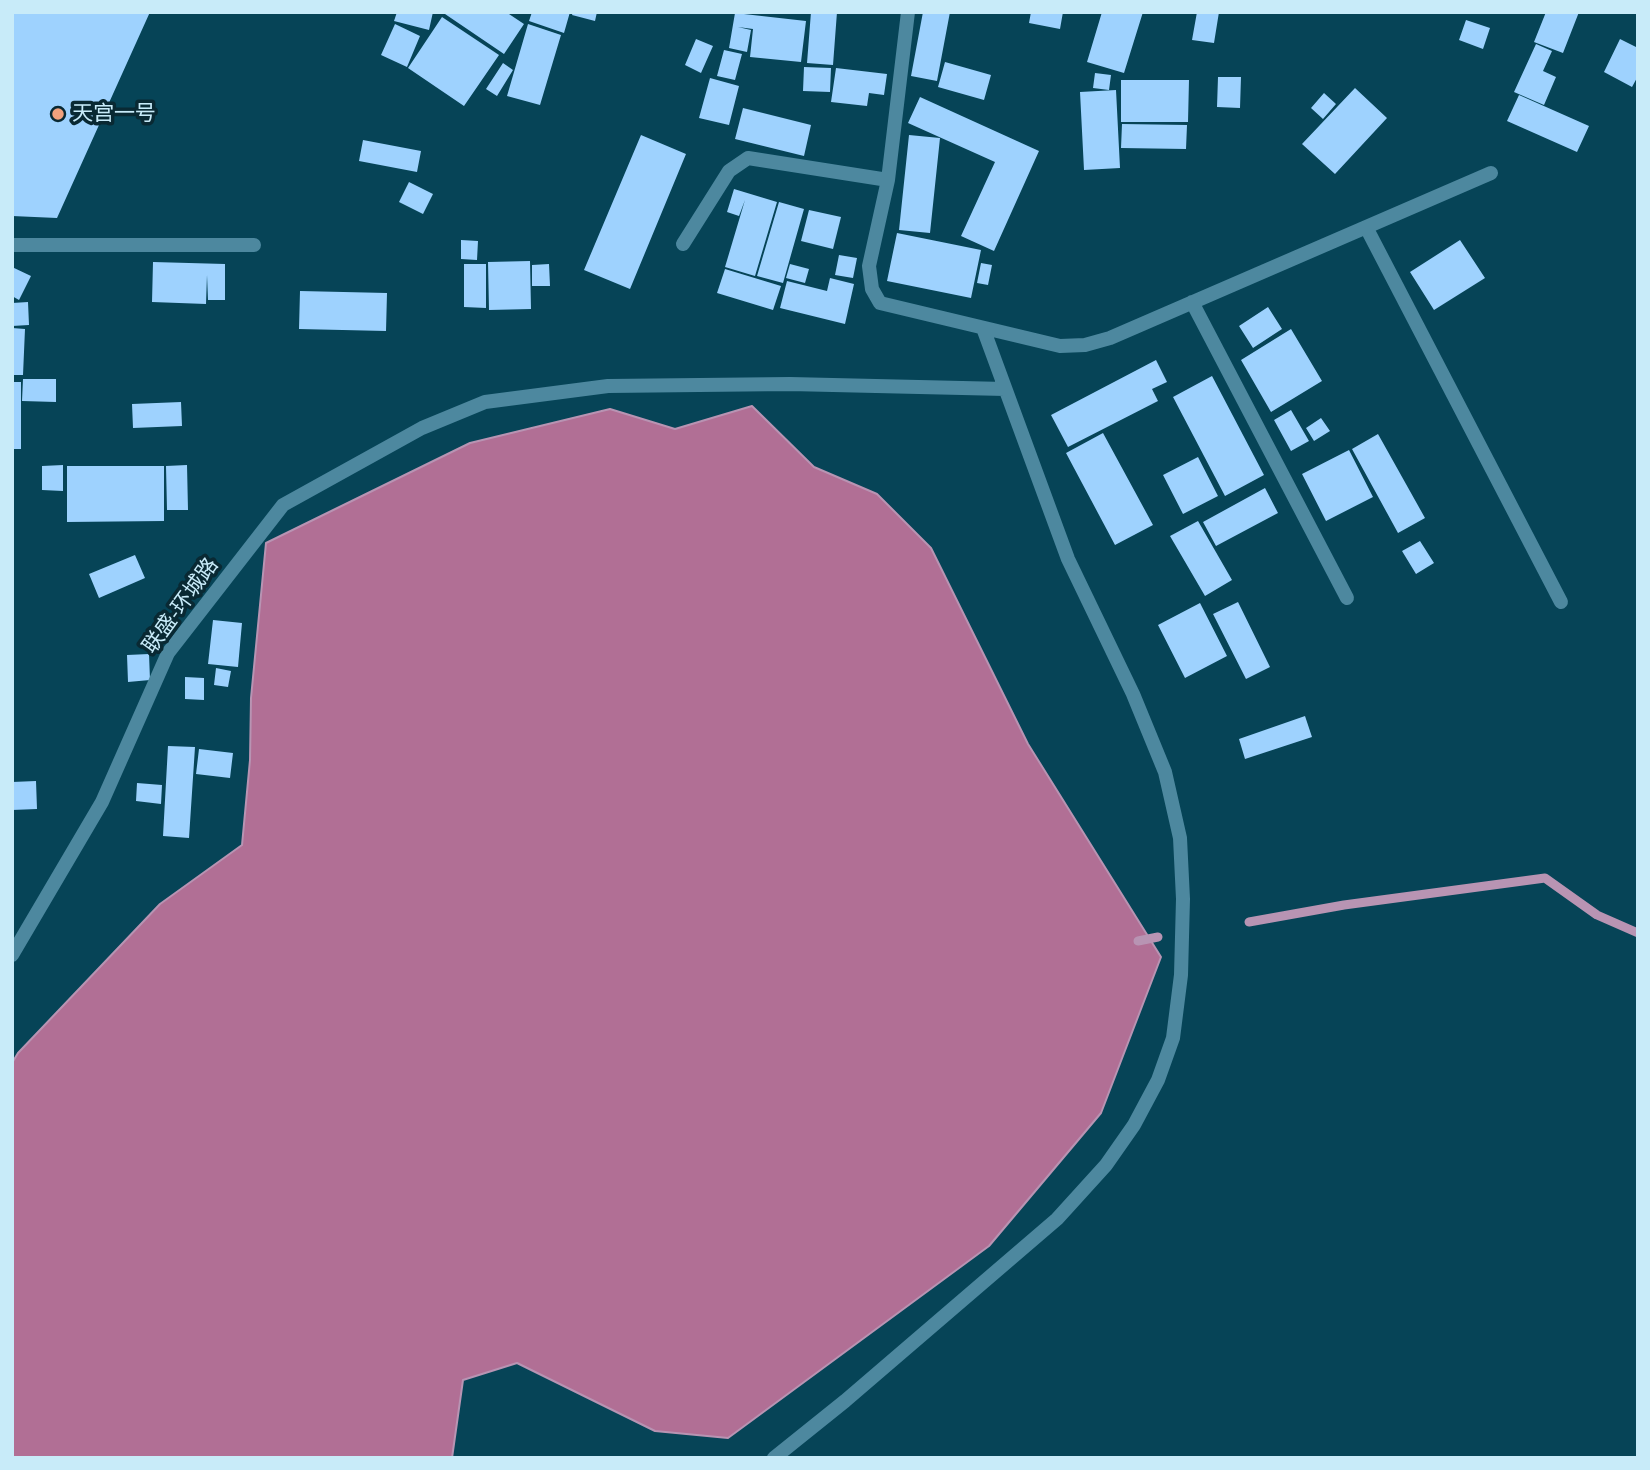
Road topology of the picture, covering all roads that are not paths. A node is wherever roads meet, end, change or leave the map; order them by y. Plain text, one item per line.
1 (908, 12) edge
2 (1491, 173) dead end
3 (888, 180) junction
4 (1366, 227) junction
5 (683, 244) dead end
6 (12, 245) edge
7 (254, 246) dead end
8 (1192, 302) junction
9 (983, 328) junction
10 (1005, 389) junction
11 (1347, 598) dead end
12 (1561, 602) dead end
13 (12, 955) edge
14 (774, 1458) edge

1 - 3 street
2 - 4 street
3 - 5 street
3 - 9 street
4 - 8 street
4 - 12 street
6 - 7 street
8 - 9 street
8 - 11 street
9 - 10 street
10 - 13 street, 联盛-环城路
10 - 14 street

